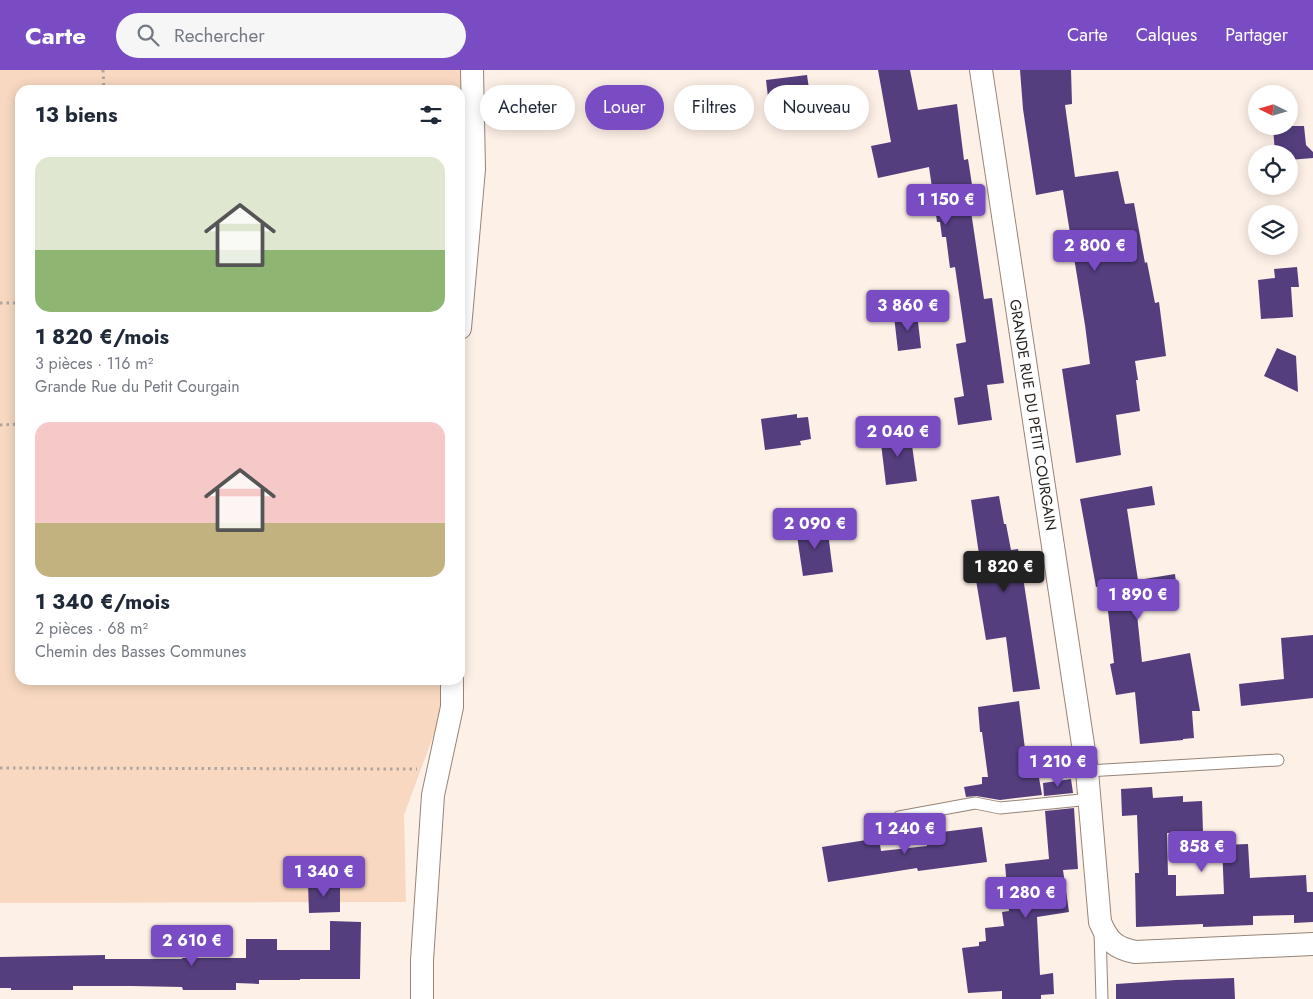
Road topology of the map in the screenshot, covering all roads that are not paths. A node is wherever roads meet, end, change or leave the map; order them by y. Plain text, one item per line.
1 (472, 70) edge
2 (981, 70) edge
3 (465, 271) edge
4 (452, 685) edge
5 (1278, 760) dead end
6 (1087, 771) junction
7 (1090, 799) junction
8 (899, 817) dead end
9 (1100, 922) junction
10 (1313, 944) edge
11 (422, 999) edge
12 (1102, 999) edge

1 - 3 street
2 - 6 street, GRANDE RUE DU PETIT COURGAIN
4 - 11 street
5 - 6 lane
6 - 7 street, GRANDE RUE DU PETIT COURGAIN
7 - 8 lane
7 - 9 street, GRANDE RUE DU PETIT COURGAIN
9 - 10 street, GRANDE RUE DU PETIT COURGAIN
9 - 12 lane

